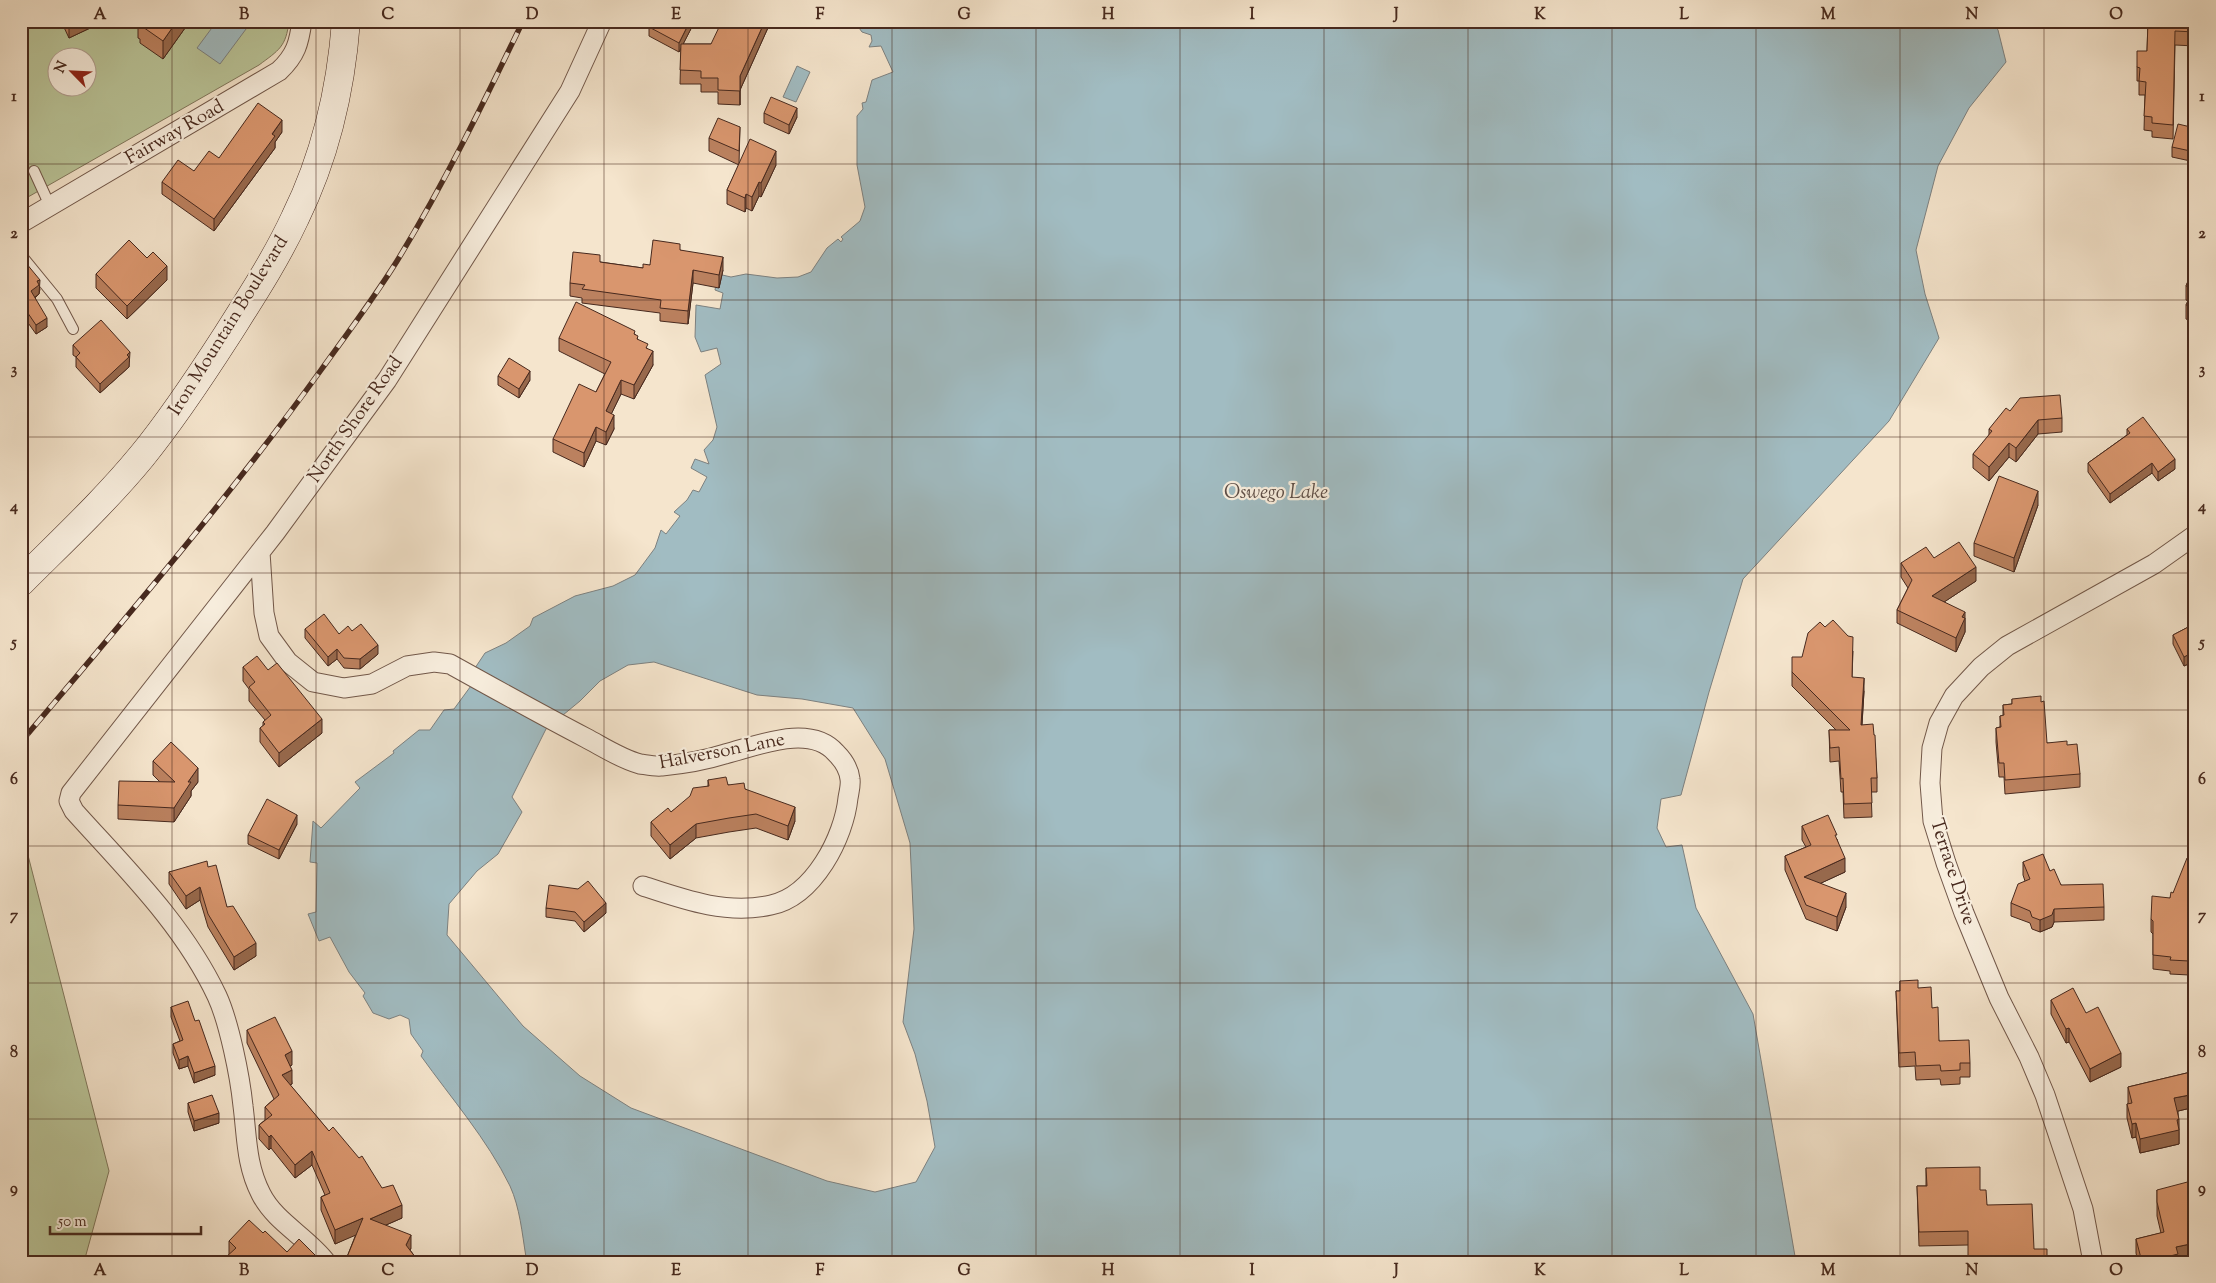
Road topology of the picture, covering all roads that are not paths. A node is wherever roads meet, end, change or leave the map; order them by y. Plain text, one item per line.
1 (302, 21) edge
2 (346, 21) edge
3 (602, 21) edge
4 (34, 171) dead end
5 (50, 206) junction
6 (21, 223) edge
7 (21, 255) edge
8 (73, 329) dead end
9 (2195, 535) edge
10 (260, 552) junction
11 (21, 582) edge
12 (643, 886) dead end
13 (326, 1262) edge
14 (2093, 1262) edge

1 - 5 street, Fairway Road
2 - 11 street, Iron Mountain Boulevard
3 - 10 street, North Shore Road
4 - 5 lane
5 - 6 street, Fairway Road
7 - 8 lane
9 - 14 street, Terrace Drive
10 - 12 street, Halverson Lane
10 - 13 street, North Shore Road

